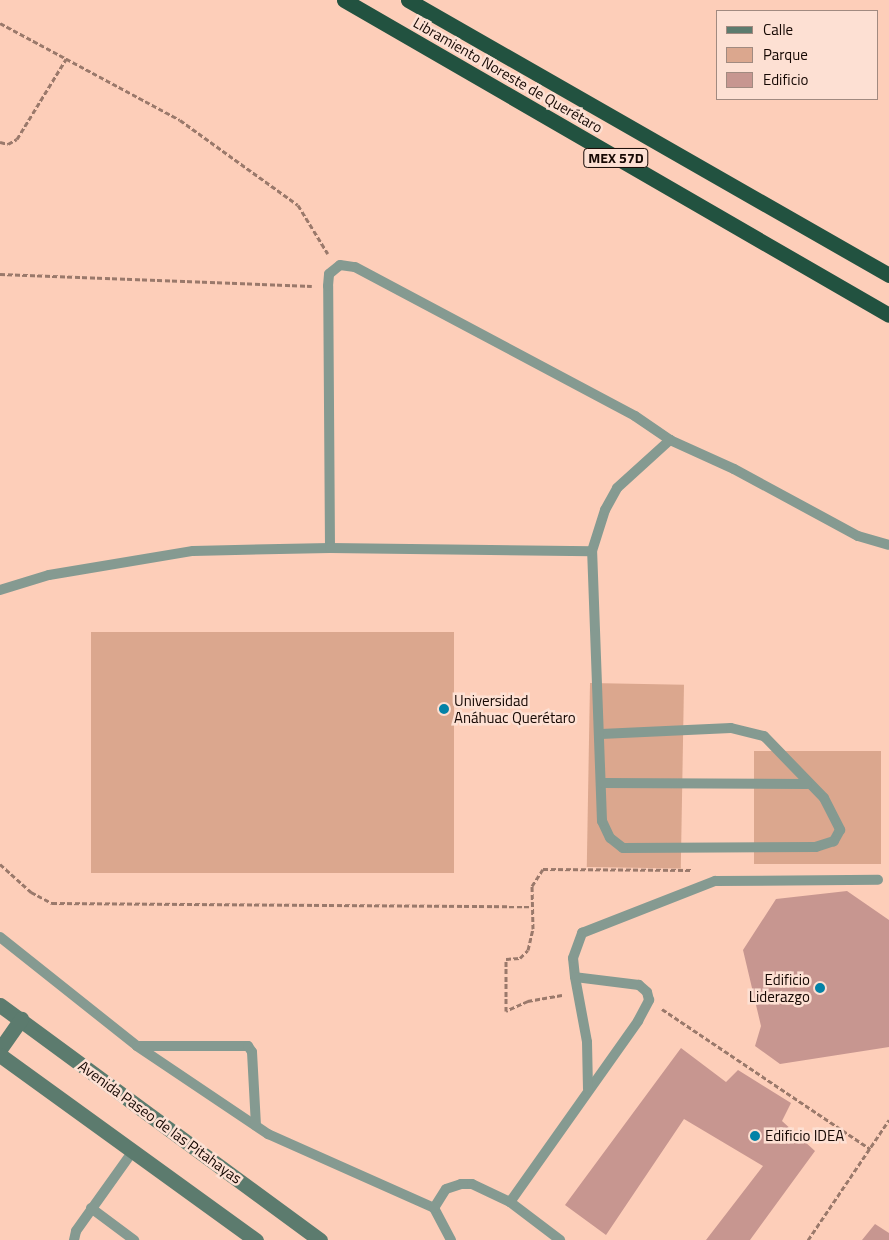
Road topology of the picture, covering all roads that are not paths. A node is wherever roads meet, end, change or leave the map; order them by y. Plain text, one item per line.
1 (344, 0) edge
2 (408, 0) edge
3 (889, 275) edge
4 (889, 315) edge
5 (670, 440) junction
6 (889, 545) edge
7 (330, 548) junction
8 (592, 551) junction
9 (0, 590) edge
10 (601, 734) junction
11 (602, 783) junction
12 (807, 784) junction
13 (878, 880) dead end
14 (0, 937) edge
15 (575, 978) junction
16 (0, 1005) edge
17 (21, 1020) junction
18 (137, 1046) junction
19 (0, 1048) edge
20 (0, 1054) edge
21 (588, 1089) junction
22 (256, 1126) junction
23 (133, 1151) junction
24 (510, 1202) junction
25 (91, 1208) junction
26 (434, 1208) junction
27 (74, 1240) edge
28 (134, 1240) edge
29 (256, 1240) edge
30 (320, 1240) edge
31 (451, 1240) edge
32 (560, 1240) edge

1 - 4 highway, Libramiento Noreste de Querétaro / MEX 57D
2 - 3 highway, Libramiento Noreste de Querétaro / MEX 57D
5 - 6 lane
5 - 7 lane
5 - 8 lane
7 - 8 lane
7 - 9 lane
8 - 10 lane
10 - 11 lane
10 - 12 lane
11 - 12 lane
11 - 12 lane
13 - 15 lane
14 - 18 lane
15 - 21 lane
15 - 21 lane
16 - 17 street, Avenida Paseo de las Pitahayas
17 - 19 street
17 - 30 street, Avenida Paseo de las Pitahayas
18 - 22 lane
18 - 22 lane
20 - 23 street
21 - 24 lane
22 - 26 lane
23 - 25 lane
23 - 29 street
24 - 26 lane
24 - 32 lane
25 - 27 lane
25 - 28 lane
26 - 31 lane

